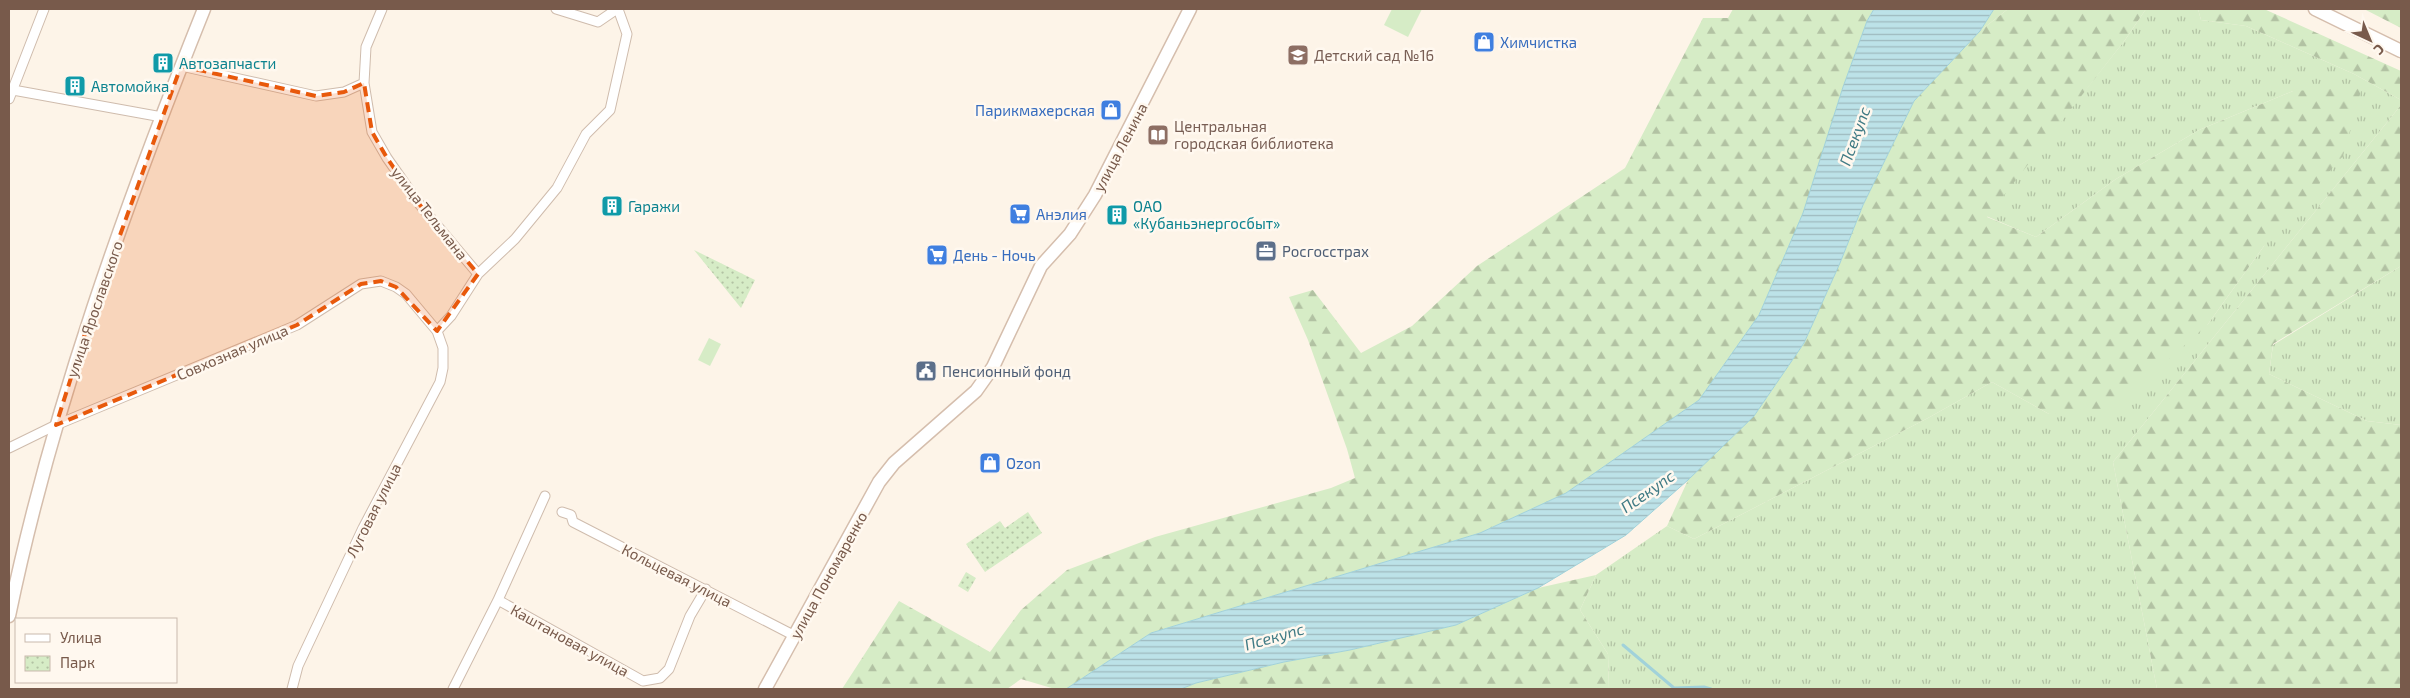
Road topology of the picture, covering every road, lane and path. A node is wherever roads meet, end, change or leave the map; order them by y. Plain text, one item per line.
1 (44, 9) edge
2 (204, 9) edge
3 (382, 9) edge
4 (556, 9) edge
5 (618, 9) edge
6 (1190, 9) edge
7 (2315, 9) edge
8 (2401, 51) edge
9 (181, 66) junction
10 (364, 83) junction
11 (13, 90) junction
12 (9, 99) edge
13 (162, 117) junction
14 (478, 274) junction
15 (437, 331) junction
16 (56, 425) junction
17 (9, 448) edge
18 (894, 463) joint
19 (545, 496) dead end
20 (562, 512) dead end
21 (706, 589) junction
22 (498, 600) junction
23 (9, 616) edge
24 (795, 636) junction
25 (292, 689) edge
26 (453, 689) edge
27 (765, 689) edge

1 - 11 street
2 - 9 street, улица Ярославского
3 - 10 street, улица Тельмана
4 - 5 street
5 - 14 street
6 - 18 street, улица Ленина
7 - 8 street
9 - 10 street
9 - 13 street, улица Ярославского
10 - 14 street, улица Тельмана
11 - 12 street
11 - 13 street
13 - 16 street, улица Ярославского
14 - 15 street
15 - 16 street, Совхозная улица
15 - 25 street, Луговая улица
16 - 17 street, Совхозная улица
16 - 23 street, улица Ярославского
18 - 24 street, улица Пономаренко
19 - 22 street
20 - 21 street, Кольцевая улица
21 - 22 street, Каштановая улица
21 - 24 street, Кольцевая улица
22 - 26 street
24 - 27 street, улица Пономаренко

